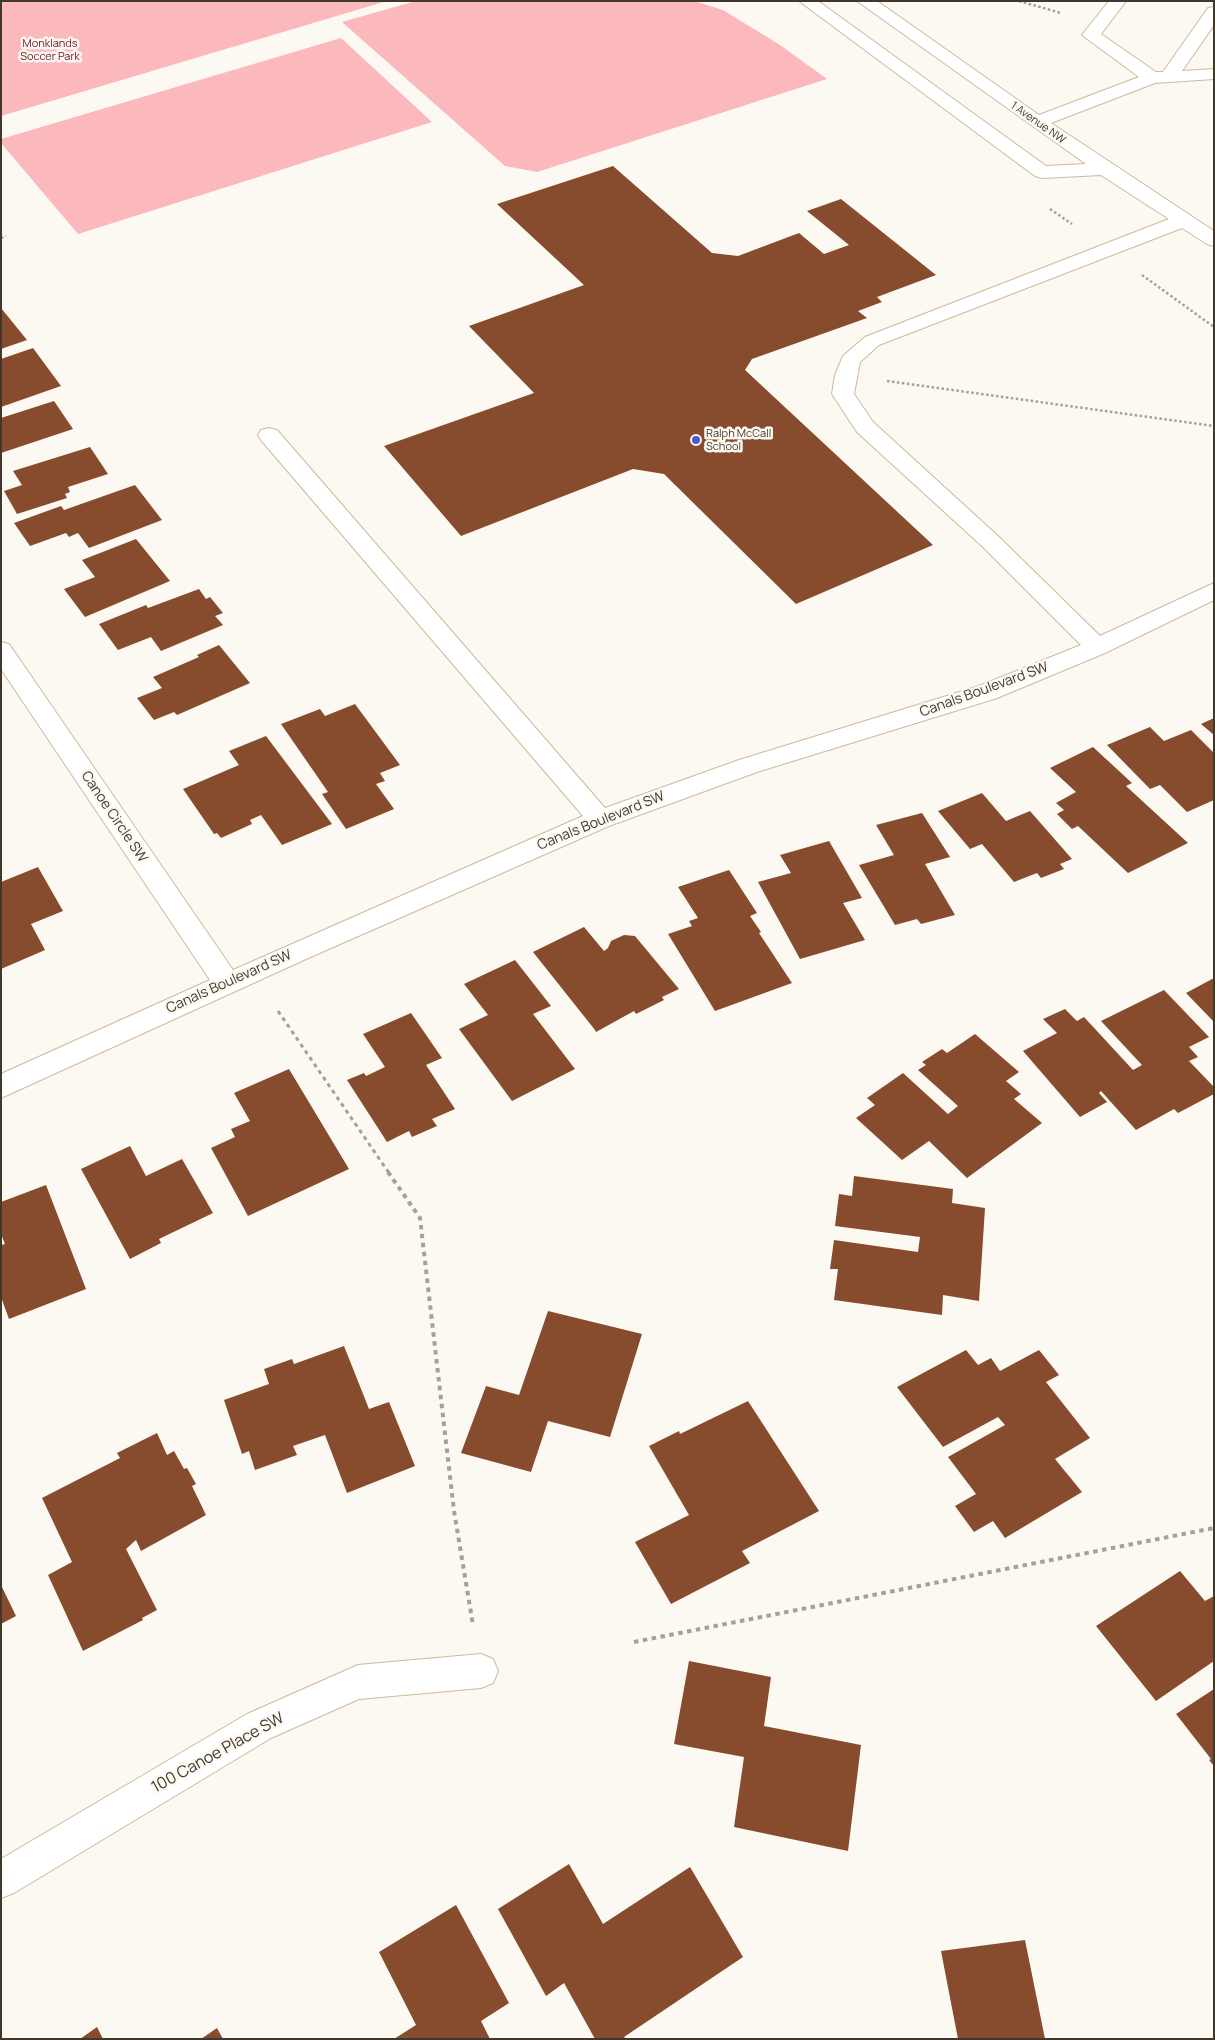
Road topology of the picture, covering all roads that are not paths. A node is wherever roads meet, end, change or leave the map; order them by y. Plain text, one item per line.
1 (807, 1) edge
2 (865, 1) edge
3 (1118, 1) edge
4 (1214, 12) edge
5 (1214, 74) edge
6 (1161, 77) junction
7 (1036, 122) junction
8 (1105, 169) junction
9 (1182, 221) junction
10 (1214, 240) edge
11 (269, 435) dead end
12 (1214, 591) edge
13 (1097, 647) junction
14 (1, 650) edge
15 (600, 819) junction
16 (227, 983) junction
17 (1, 1087) edge
18 (481, 1671) road end
19 (1, 1880) edge

1 - 8 street
2 - 7 street, 1 Avenue NW
3 - 6 street
4 - 6 street
5 - 6 street
6 - 7 street
7 - 8 street, 1 Avenue NW
8 - 9 street, 1 Avenue NW
9 - 10 street, 1 Avenue NW
9 - 13 street
11 - 15 street
12 - 13 street, Canals Boulevard SW
13 - 15 street, Canals Boulevard SW
14 - 16 street, Canoe Circle SW
15 - 16 street, Canals Boulevard SW
16 - 17 street, Canals Boulevard SW
18 - 19 street, 100 Canoe Place SW

